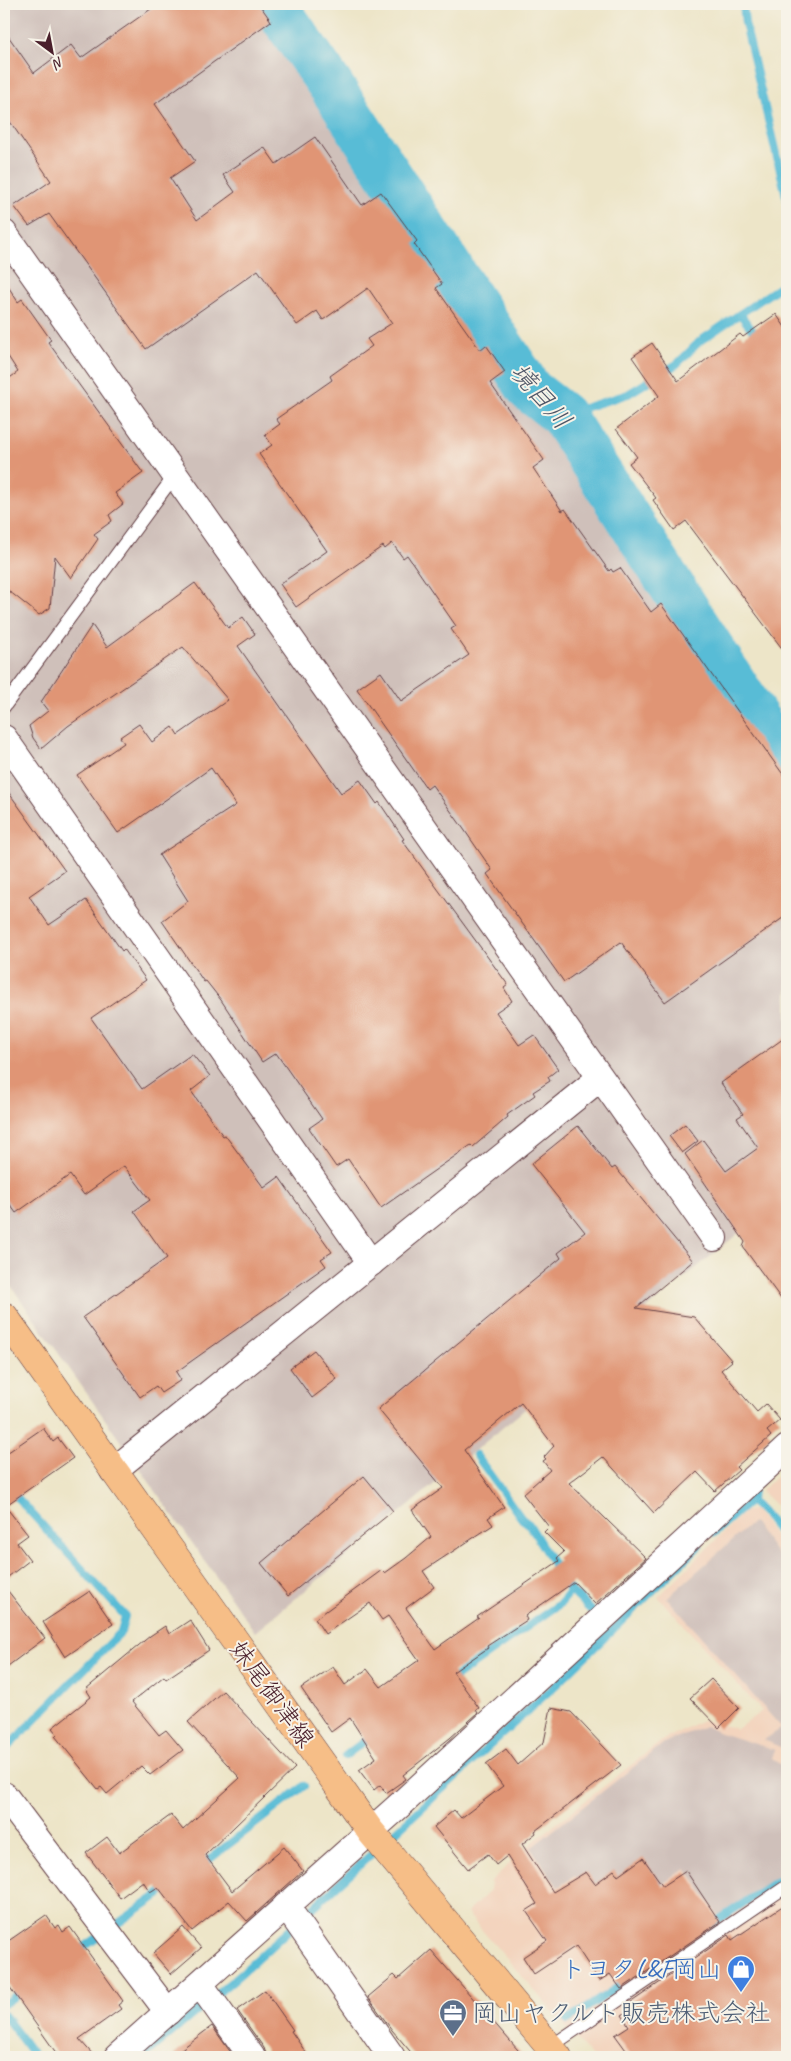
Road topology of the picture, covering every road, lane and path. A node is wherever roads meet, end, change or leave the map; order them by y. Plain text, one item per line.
1 (4, 233) edge
2 (175, 475) junction
3 (4, 707) edge
4 (4, 738) edge
5 (600, 1078) junction
6 (714, 1238) dead end
7 (371, 1263) junction
8 (4, 1316) edge
9 (787, 1448) edge
10 (113, 1471) junction
11 (4, 1795) edge
12 (378, 1840) junction
13 (787, 1886) edge
14 (295, 1918) junction
15 (208, 1996) junction
16 (168, 2012) junction
17 (554, 2052) edge
18 (117, 2057) edge
19 (252, 2057) edge
20 (392, 2057) edge

1 - 2 street
2 - 3 lane
2 - 5 street
4 - 7 street
5 - 6 street
5 - 7 street
7 - 10 street
8 - 10 main road, 妹尾御津線
9 - 12 street
10 - 12 main road, 妹尾御津線
11 - 16 street
12 - 14 street
12 - 17 main road, 妹尾御津線
13 - 17 lane
14 - 15 street
14 - 20 street
15 - 16 street
15 - 19 street
16 - 18 street

